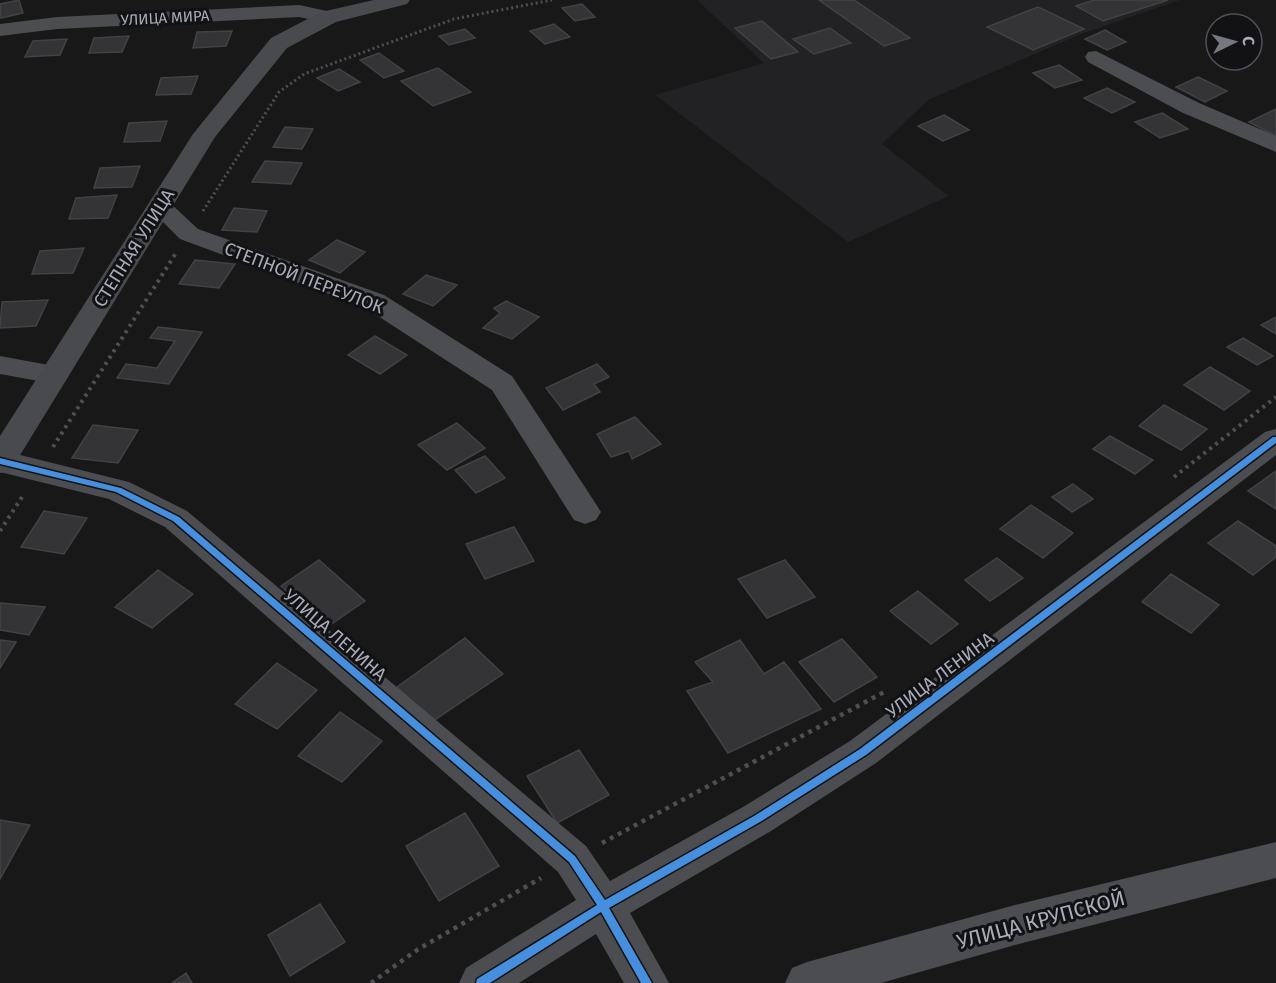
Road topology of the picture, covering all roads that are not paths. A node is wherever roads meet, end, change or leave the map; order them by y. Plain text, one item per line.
1 (54, 0) edge
2 (388, 1) edge
3 (329, 17) junction
4 (57, 23) junction
5 (0, 30) edge
6 (279, 43) joint
7 (1096, 57) dead end
8 (1276, 145) edge
9 (160, 207) junction
10 (0, 364) edge
11 (55, 375) junction
12 (1276, 439) edge
13 (0, 462) edge
14 (585, 512) dead end
15 (1276, 860) edge
16 (603, 906) junction
17 (481, 983) edge
18 (646, 983) edge
19 (807, 983) edge

1 - 4 street
2 - 3 main road, УЛИЦА МИРА
3 - 4 street, УЛИЦА МИРА
3 - 6 main road, УЛИЦА МИРА
4 - 5 street, УЛИЦА МИРА
6 - 9 main road, СТЕПНАЯ УЛИЦА
7 - 8 street
9 - 11 main road, СТЕПНАЯ УЛИЦА
9 - 14 street, СТЕПНОЙ ПЕРЕУЛОК
10 - 11 street
11 - 13 main road, СТЕПНАЯ УЛИЦА
12 - 16 street, УЛИЦА ЛЕНИНА
13 - 16 street, УЛИЦА ЛЕНИНА
15 - 19 street, УЛИЦА КРУПСКОЙ
16 - 17 street, УЛИЦА ЛЕНИНА
16 - 18 street

